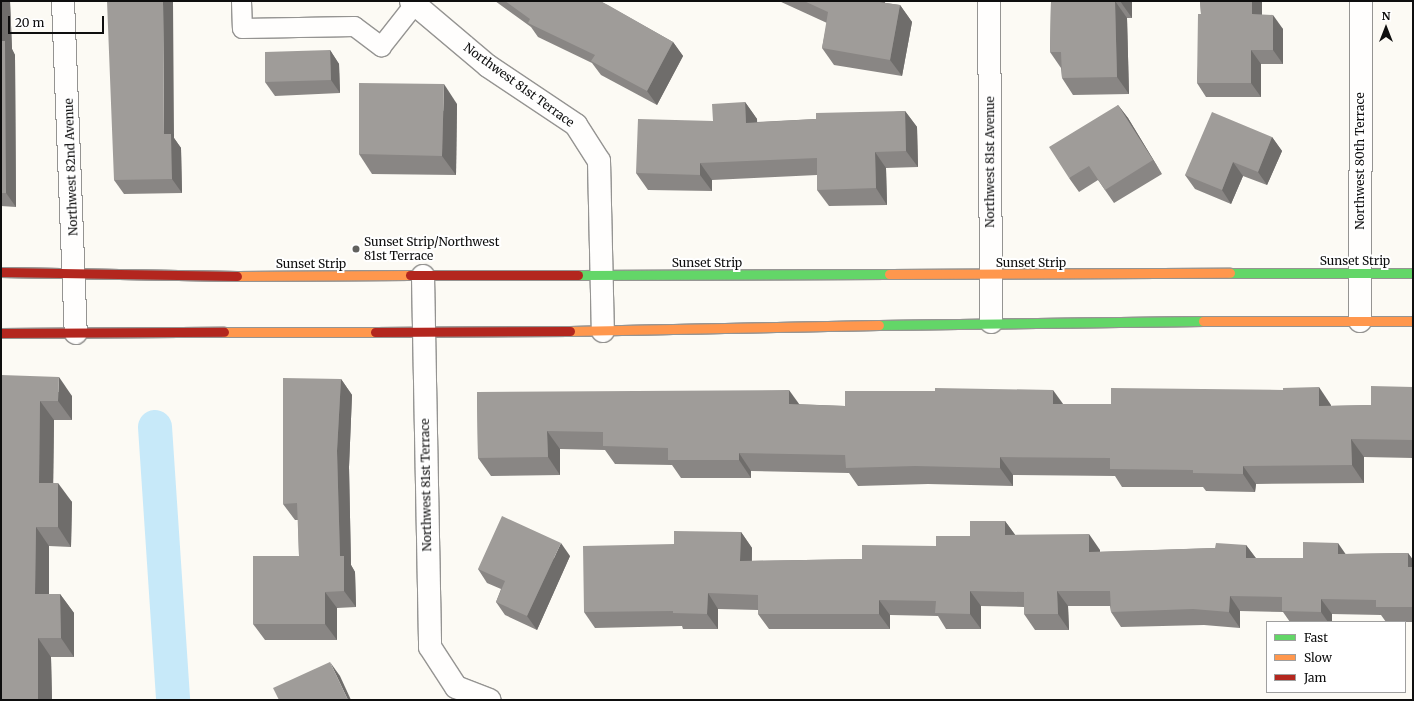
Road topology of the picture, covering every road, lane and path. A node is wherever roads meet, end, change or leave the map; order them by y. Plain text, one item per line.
1 (63, 1) edge
2 (241, 1) edge
3 (989, 1) edge
4 (1361, 1) edge
5 (412, 3) edge
6 (1, 272) edge
7 (74, 272) junction
8 (1360, 273) junction
9 (1413, 273) edge
10 (991, 275) junction
11 (423, 276) junction
12 (602, 276) junction
13 (1360, 321) junction
14 (1413, 321) edge
15 (991, 322) junction
16 (423, 331) junction
17 (603, 331) junction
18 (1, 333) edge
19 (76, 333) junction
20 (490, 700) edge

1 - 7 street, Northwest 82nd Avenue
2 - 5 lane
3 - 10 street, Northwest 81st Avenue
4 - 8 street, Northwest 80th Terrace
5 - 12 street, Northwest 81st Terrace
6 - 7 street, Sunset Strip
7 - 11 street, Sunset Strip
7 - 19 street, Northwest 82nd Avenue
8 - 9 street, Sunset Strip
8 - 10 street, Sunset Strip
8 - 13 street, Northwest 80th Terrace
10 - 12 street, Sunset Strip
10 - 15 street, Northwest 81st Avenue
11 - 12 street, Sunset Strip
11 - 16 street, Northwest 81st Terrace
12 - 17 street, Northwest 81st Terrace
13 - 14 street
13 - 15 street
15 - 17 street
16 - 17 street
16 - 19 street
16 - 20 street, Northwest 81st Terrace
18 - 19 street

